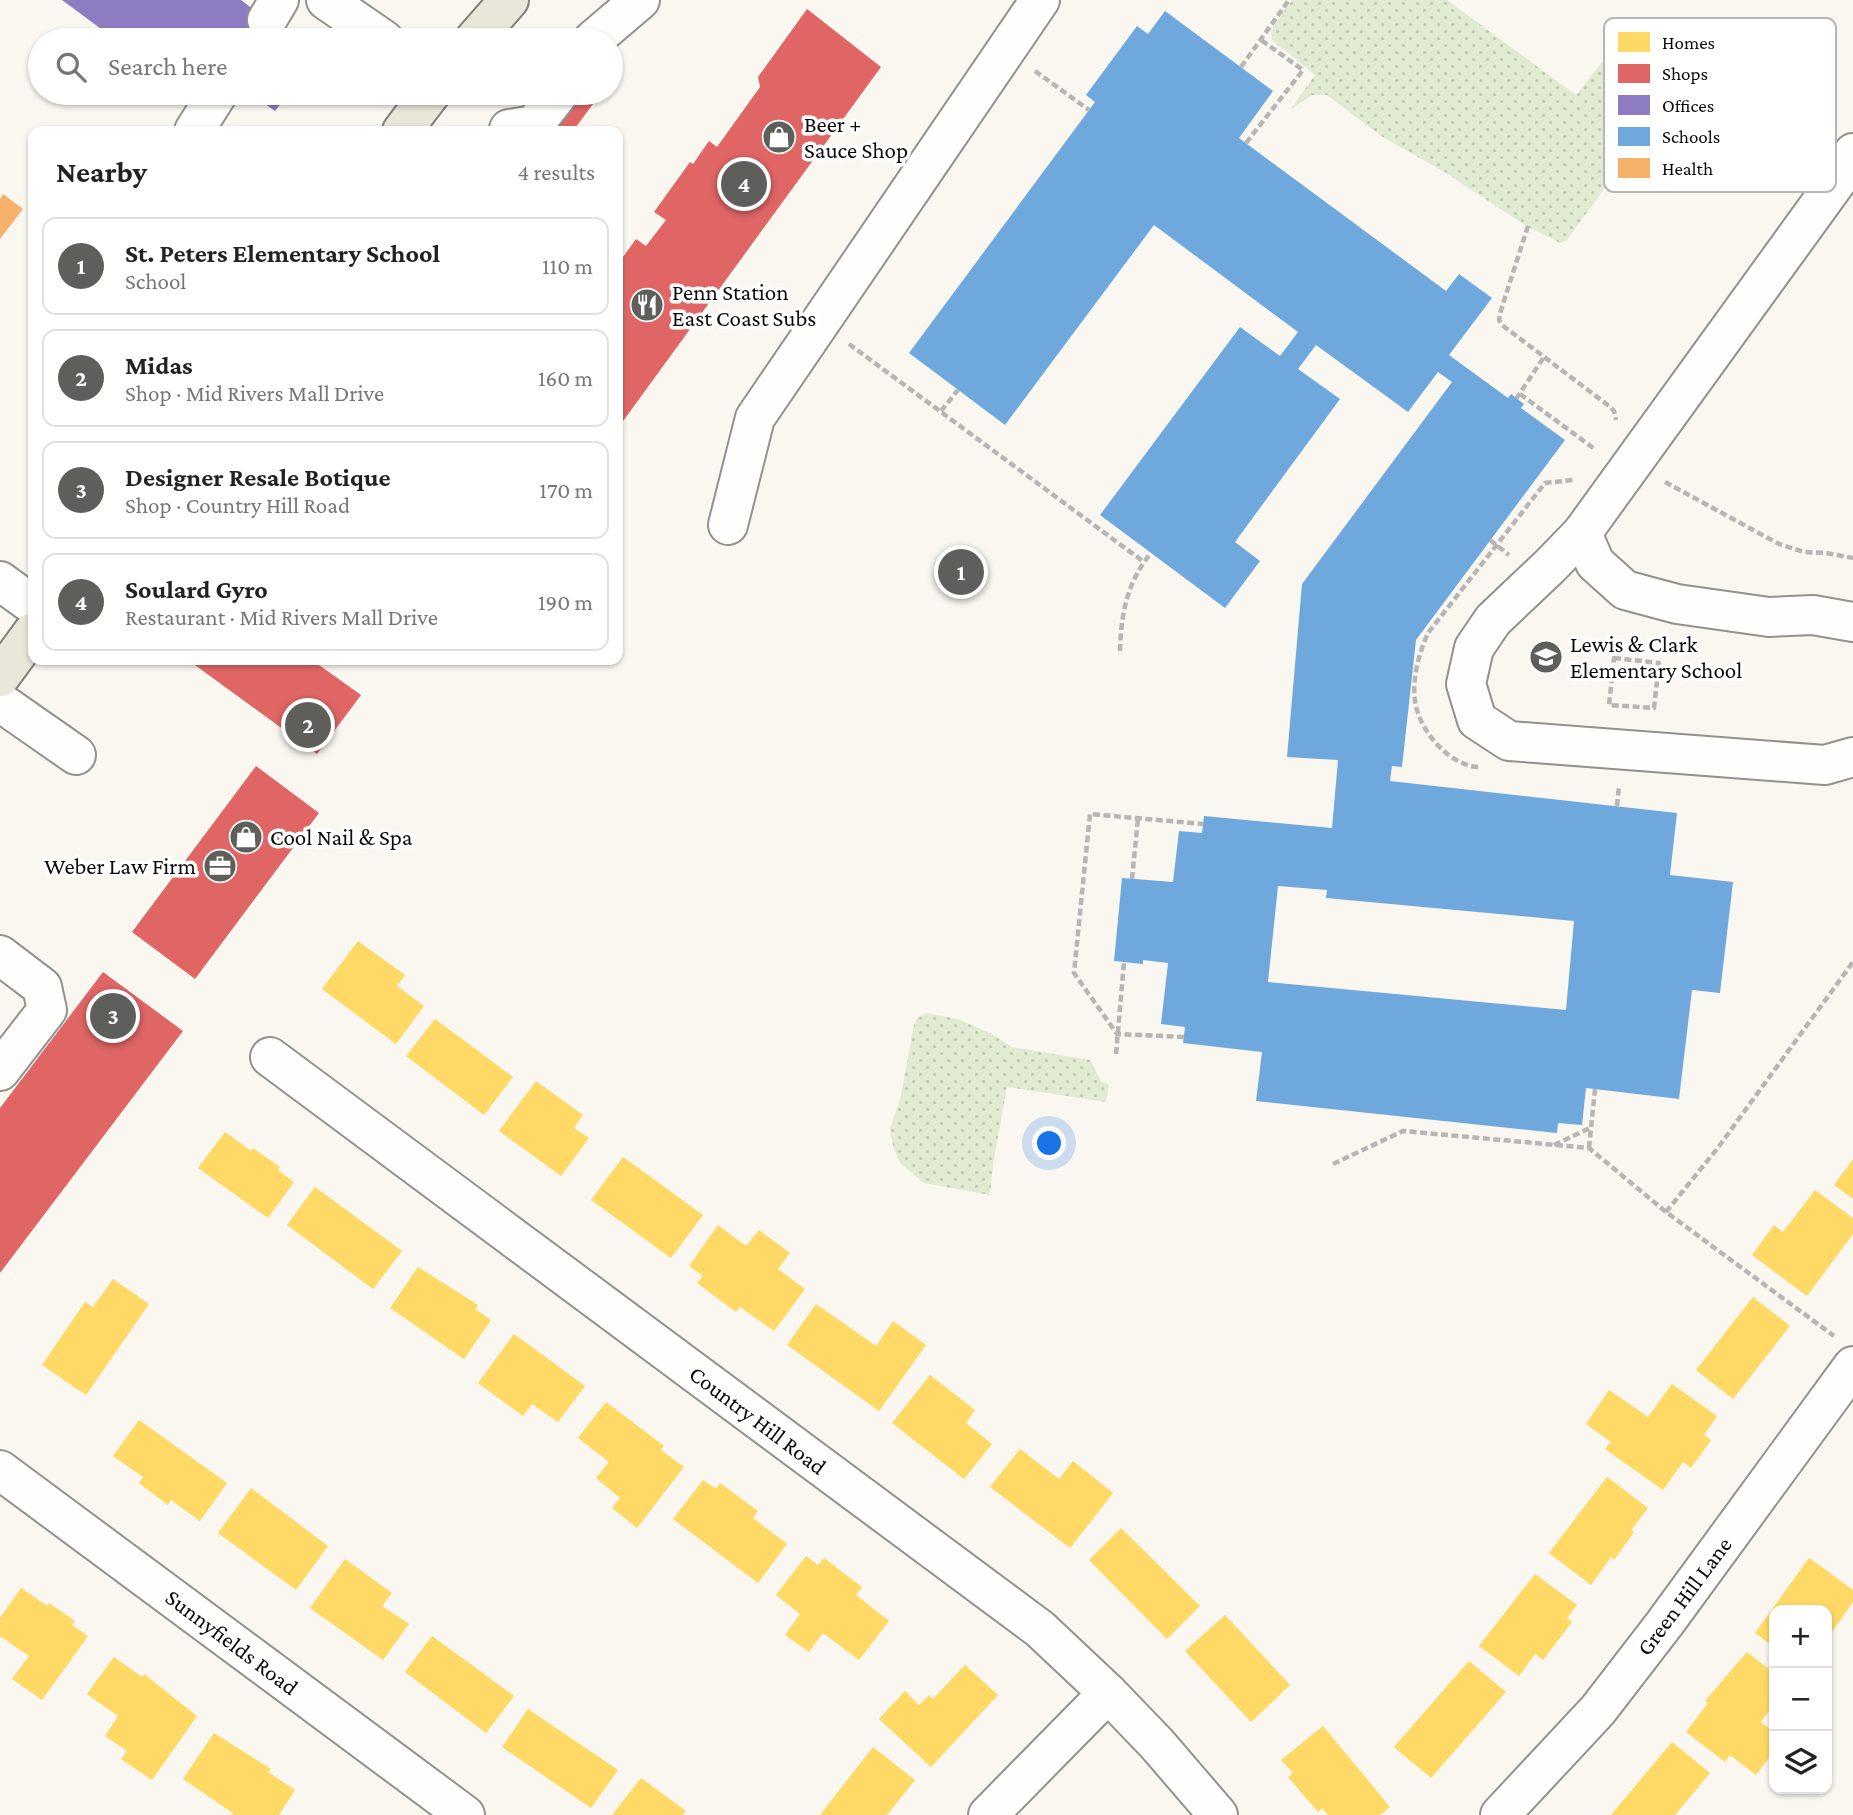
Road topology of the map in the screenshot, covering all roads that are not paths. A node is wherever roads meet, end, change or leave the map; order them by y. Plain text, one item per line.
1 (326, 0) edge
2 (509, 0) edge
3 (640, 0) edge
4 (1040, 0) edge
5 (367, 28) edge
6 (484, 28) edge
7 (607, 28) edge
8 (210, 105) edge
9 (422, 105) edge
10 (528, 105) edge
11 (550, 105) edge
12 (197, 126) edge
13 (406, 126) edge
14 (511, 126) edge
15 (529, 126) edge
16 (1853, 153) edge
17 (1836, 182) edge
18 (1829, 192) edge
19 (728, 525) dead end
20 (1582, 533) junction
21 (0, 581) edge
22 (28, 601) edge
23 (1853, 622) edge
24 (28, 639) edge
25 (0, 677) edge
26 (0, 702) edge
27 (76, 755) dead end
28 (1853, 757) edge
29 (0, 955) edge
30 (270, 1057) dead end
31 (0, 1071) edge
32 (1849, 1355) edge
33 (0, 1470) edge
34 (1108, 1693) junction
35 (465, 1815) edge
36 (988, 1815) edge
37 (1217, 1815) edge
38 (1500, 1815) edge

1 - 5 street
2 - 6 main road
3 - 7 street
4 - 19 street
8 - 12 street
9 - 13 main road
10 - 14 street
11 - 15 street
16 - 17 street
18 - 20 street
20 - 23 street
20 - 28 street
21 - 22 street
24 - 25 main road
26 - 27 street
29 - 31 street
30 - 34 street, Country Hill Road
32 - 38 street, Green Hill Lane
33 - 35 street, Sunnyfields Road
34 - 36 street
34 - 37 street, Country Hill Road

